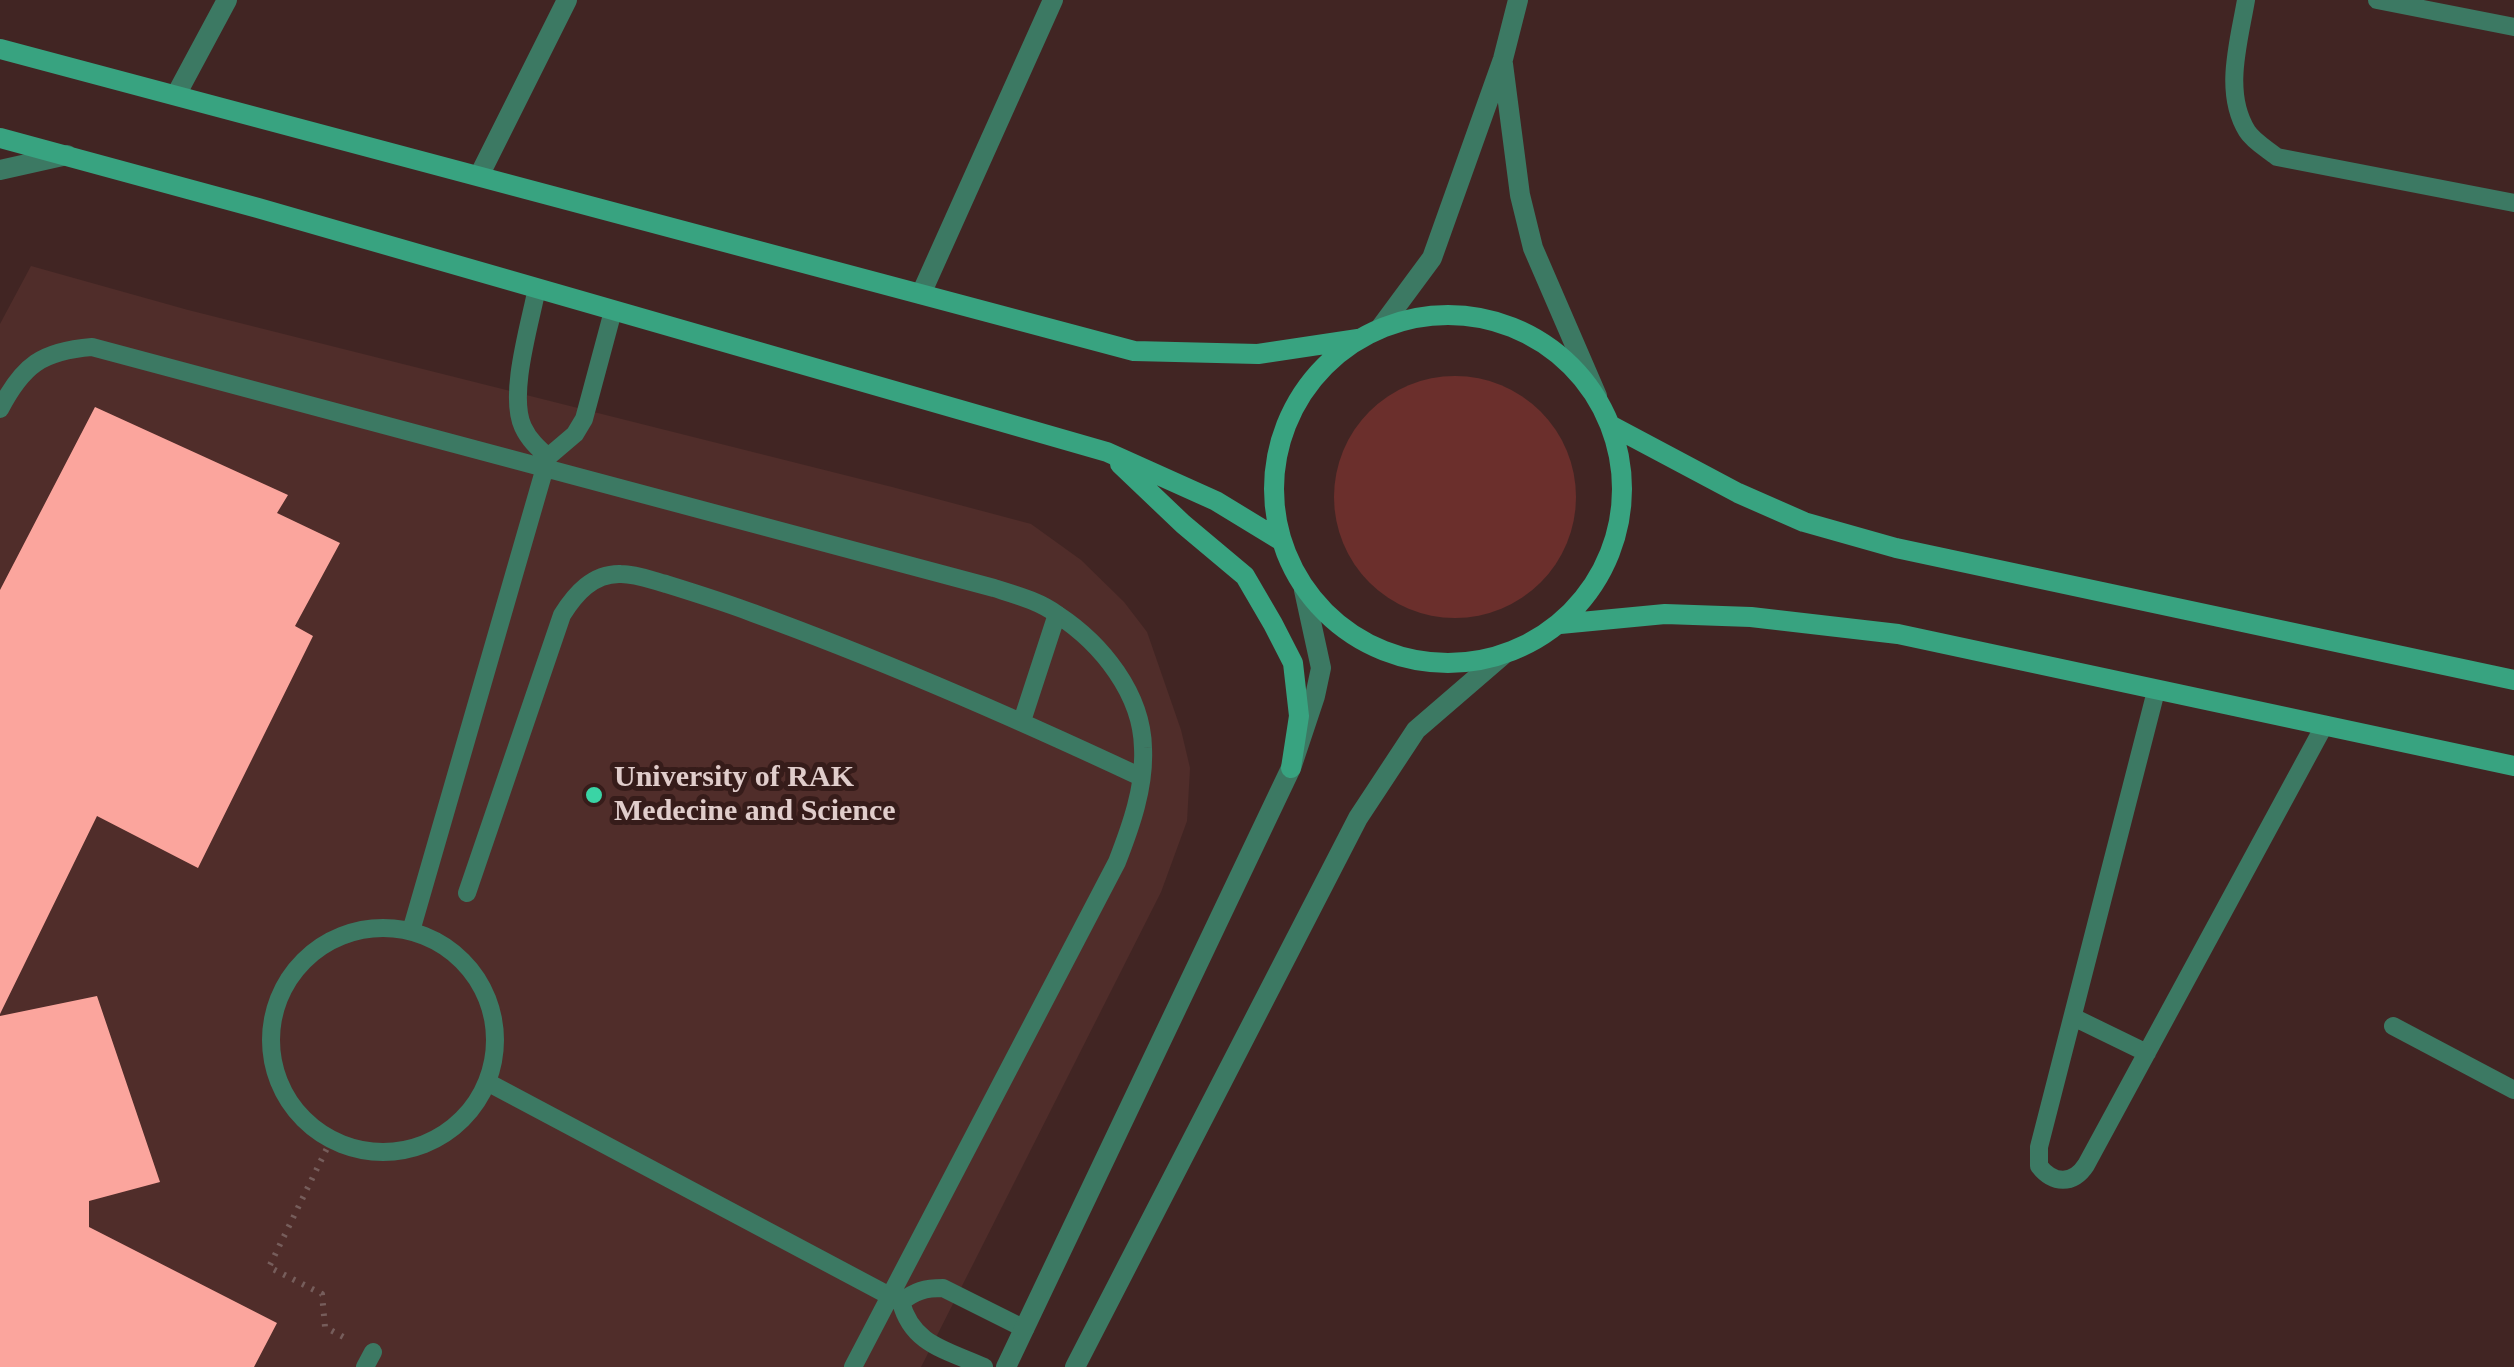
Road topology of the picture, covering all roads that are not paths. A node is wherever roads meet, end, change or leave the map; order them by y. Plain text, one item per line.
1 (227, 0) edge
2 (567, 0) edge
3 (1053, 0) edge
4 (1518, 0) edge
5 (2246, 0) edge
6 (2377, 0) edge
7 (2514, 26) edge
8 (0, 48) edge
9 (1503, 59) junction
10 (176, 96) junction
11 (0, 138) edge
12 (67, 156) junction
13 (0, 170) edge
14 (479, 176) junction
15 (2514, 203) edge
16 (538, 288) junction
17 (921, 294) junction
18 (614, 310) junction
19 (1381, 327) junction
20 (1358, 338) junction
21 (1597, 396) junction
22 (0, 410) edge
23 (1612, 426) junction
24 (1107, 452) junction
25 (546, 463) junction
26 (1280, 540) junction
27 (1304, 590) junction
28 (1057, 614) junction
29 (1560, 624) junction
30 (1504, 655) junction
31 (2514, 680) edge
32 (2156, 691) junction
33 (1022, 721) junction
34 (2324, 726) junction
35 (2514, 766) edge
36 (1290, 768) junction
37 (1141, 777) junction
38 (467, 893) dead end
39 (411, 931) junction
40 (2073, 1017) junction
41 (2393, 1026) dead end
42 (2147, 1053) junction
43 (488, 1083) junction
44 (2514, 1090) edge
45 (895, 1299) junction
46 (1026, 1330) junction
47 (854, 1367) edge
48 (984, 1367) edge
49 (1006, 1367) edge
50 (1075, 1367) edge

1 - 10 street
2 - 14 street
3 - 17 street
4 - 9 street
5 - 15 lane
6 - 7 lane
8 - 10 main road
9 - 19 street
9 - 21 street
10 - 14 main road
11 - 12 main road
12 - 13 street
12 - 16 main road
14 - 17 main road
16 - 18 main road
16 - 25 lane
17 - 20 main road
18 - 24 main road
18 - 25 lane
19 - 20 main road
19 - 21 main road
20 - 26 main road
21 - 23 main road
22 - 25 lane
23 - 29 main road
23 - 31 main road
24 - 26 main road
24 - 36 main road
25 - 28 lane
25 - 39 lane
26 - 27 main road
27 - 30 main road
27 - 36 street
28 - 33 lane
28 - 37 lane
29 - 30 main road
29 - 32 main road
30 - 50 street
32 - 34 main road
32 - 40 lane
33 - 37 lane
33 - 38 lane
34 - 35 main road
34 - 42 lane
36 - 46 street
37 - 45 lane
39 - 43 lane
39 - 43 lane
40 - 42 lane
40 - 42 lane
41 - 44 lane
43 - 45 lane
45 - 46 lane
45 - 47 lane
45 - 48 lane
46 - 49 street

